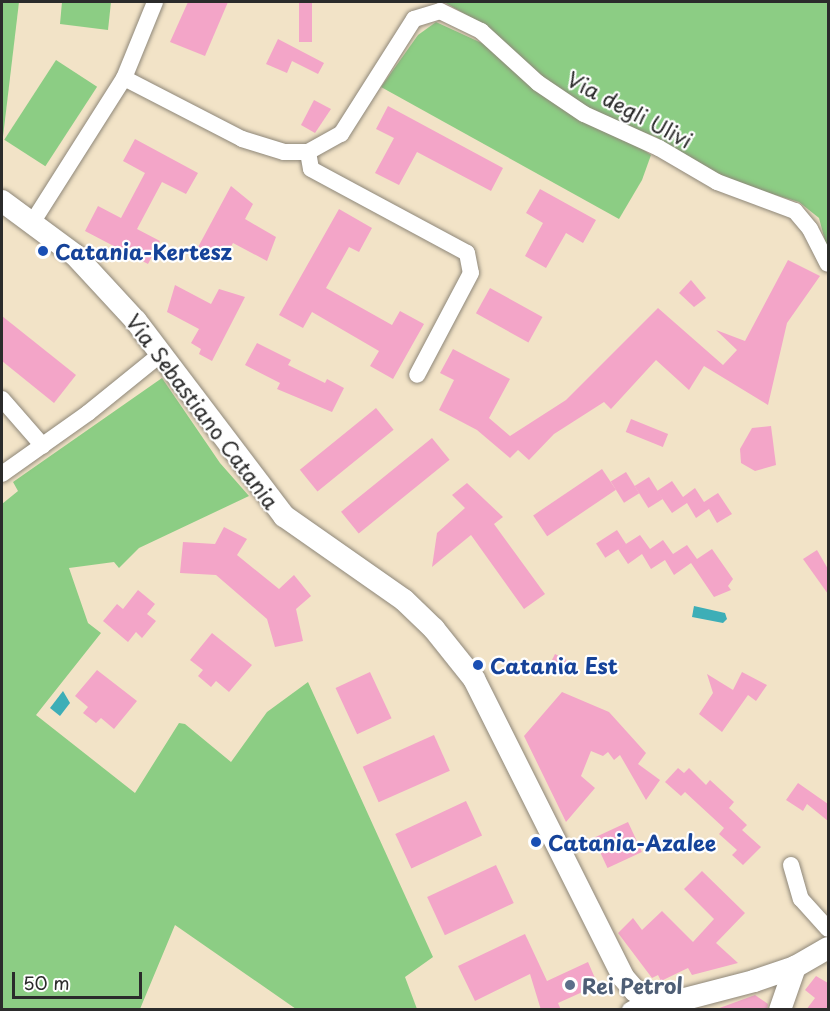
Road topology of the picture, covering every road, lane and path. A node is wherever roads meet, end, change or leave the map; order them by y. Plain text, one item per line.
1 (155, 2) edge
2 (124, 78) junction
3 (308, 152) junction
4 (2, 201) edge
5 (32, 223) junction
6 (828, 264) edge
7 (162, 353) junction
8 (417, 375) dead end
9 (2, 399) edge
10 (43, 446) junction
11 (2, 474) edge
12 (791, 865) dead end
13 (828, 928) edge
14 (828, 948) edge
15 (795, 967) junction
16 (650, 999) junction
17 (630, 1010) edge
18 (780, 1010) edge

1 - 2 street
2 - 3 street
2 - 5 street
3 - 6 street, Via degli Ulivi
3 - 8 street
4 - 5 main road, Via Sebastiano Catania
5 - 7 main road, Via Sebastiano Catania
7 - 10 street
7 - 16 main road, Via Sebastiano Catania
9 - 10 street
10 - 11 street
12 - 13 street
14 - 15 main road
15 - 16 main road
15 - 18 main road
16 - 17 street

